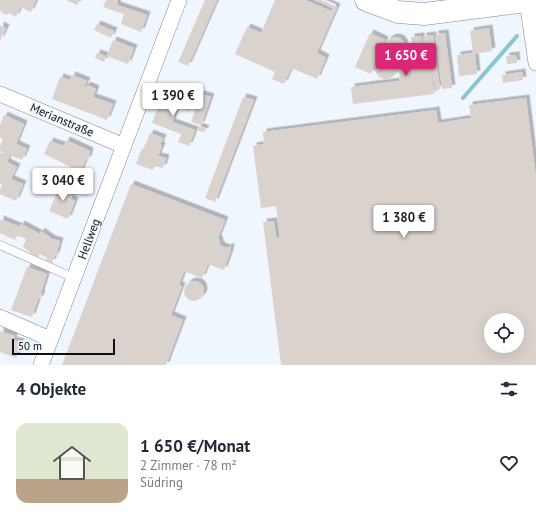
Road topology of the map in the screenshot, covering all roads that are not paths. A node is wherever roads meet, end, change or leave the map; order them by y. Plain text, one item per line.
1 (179, 0) edge
2 (366, 0) edge
3 (531, 0) edge
4 (536, 64) edge
5 (0, 94) edge
6 (124, 146) junction
7 (0, 245) edge
8 (74, 278) junction
9 (0, 318) edge
10 (50, 339) junction
11 (40, 365) edge

1 - 6 street, Hellweg
2 - 3 main road
3 - 4 street
5 - 6 street, Merianstraße
6 - 8 street, Hellweg
7 - 8 lane
8 - 10 street, Hellweg
9 - 10 street
10 - 11 street, Hellweg

